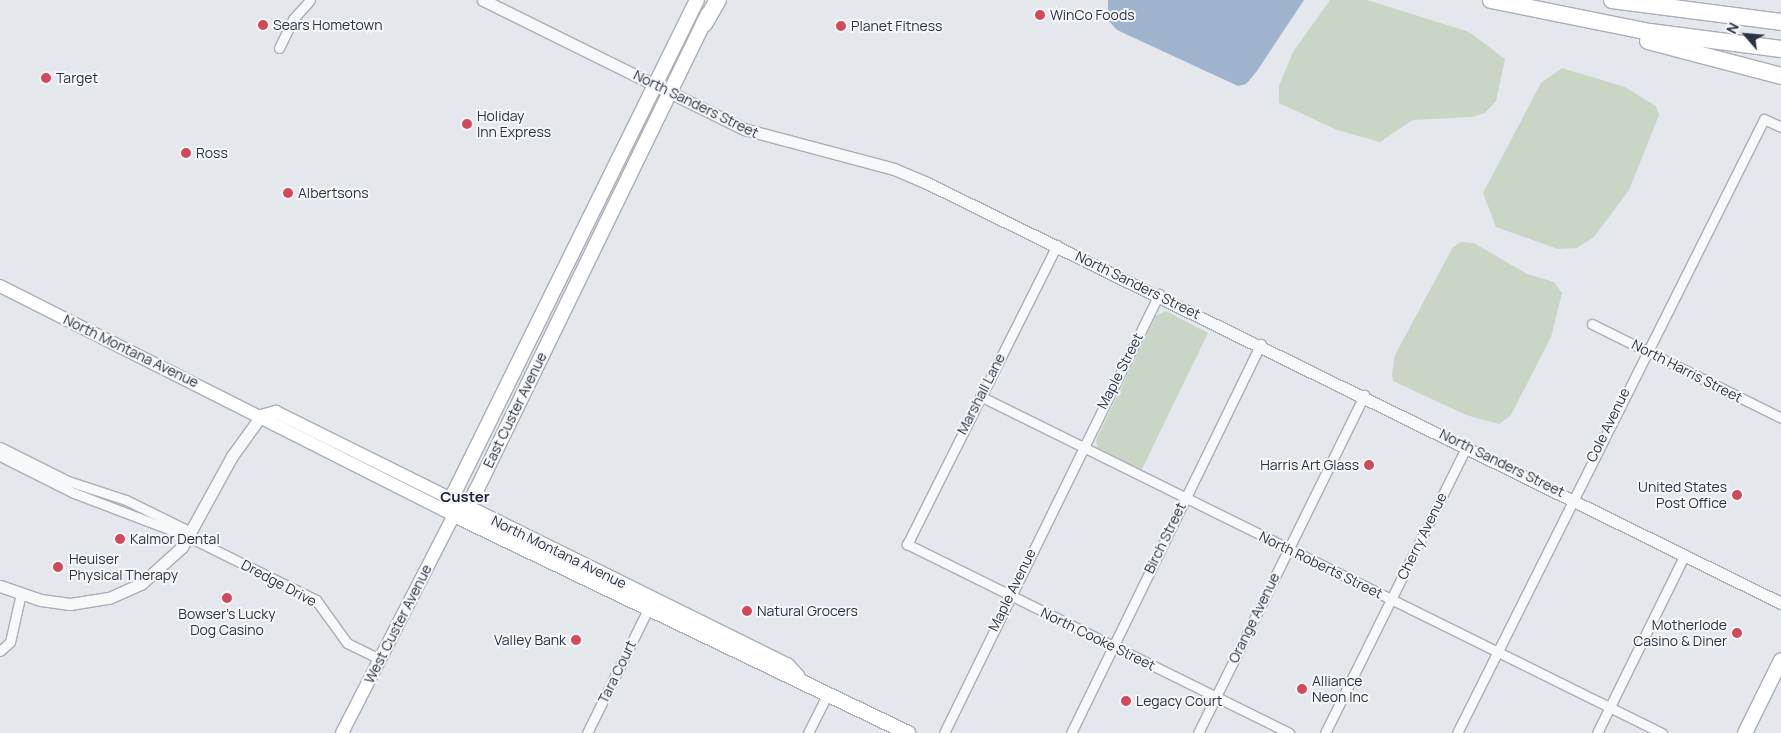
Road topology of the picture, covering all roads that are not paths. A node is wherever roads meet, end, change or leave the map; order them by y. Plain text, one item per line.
1 (310, 0) edge
2 (483, 0) edge
3 (697, 0) edge
4 (717, 0) edge
5 (1491, 0) edge
6 (1612, 0) edge
7 (1567, 17) junction
8 (1781, 22) edge
9 (704, 24) joint
10 (279, 48) dead end
11 (1781, 48) edge
12 (1781, 76) edge
13 (654, 84) junction
14 (671, 92) junction
15 (1781, 127) edge
16 (1057, 245) junction
17 (0, 286) edge
18 (1158, 294) junction
19 (1592, 324) dead end
20 (1261, 344) junction
21 (1645, 350) junction
22 (1364, 395) junction
23 (980, 396) junction
24 (261, 416) junction
25 (1781, 418) edge
26 (1466, 446) junction
27 (0, 447) edge
28 (1082, 447) junction
29 (0, 456) edge
30 (1185, 498) junction
31 (1572, 498) junction
32 (451, 499) junction
33 (467, 507) junction
34 (454, 515) junction
35 (188, 537) junction
36 (907, 544) joint
37 (1288, 548) junction
38 (1685, 554) junction
39 (0, 586) edge
40 (21, 594) junction
41 (1010, 595) junction
42 (1391, 599) junction
43 (1781, 603) edge
44 (647, 610) junction
45 (1112, 646) junction
46 (0, 651) edge
47 (1497, 652) junction
48 (380, 659) junction
49 (1781, 660) edge
50 (798, 678) junction
51 (828, 693) junction
52 (1215, 696) junction
53 (1610, 707) junction
54 (342, 733) edge
55 (587, 733) edge
56 (808, 733) edge
57 (908, 733) edge
58 (944, 733) edge
59 (1071, 733) edge
60 (1198, 733) edge
61 (1289, 733) edge
62 (1325, 733) edge
63 (1457, 733) edge
64 (1597, 733) edge
65 (1662, 733) edge
66 (1745, 733) edge

1 - 10 street
2 - 13 street, North Sanders Street
3 - 13 main road, East Custer Avenue
4 - 9 highway
5 - 7 highway
6 - 8 highway
7 - 11 highway
7 - 12 highway
9 - 14 main road, East Custer Avenue
13 - 14 street, North Sanders Street
13 - 32 main road, East Custer Avenue
14 - 16 street, North Sanders Street
14 - 33 main road, East Custer Avenue
15 - 21 street, Cole Avenue
16 - 18 street, North Sanders Street
16 - 23 street, Marshall Lane
17 - 24 main road, North Montana Avenue
18 - 20 street, North Sanders Street
18 - 28 street, Maple Street
19 - 21 street, North Harris Street
20 - 22 street, North Sanders Street
20 - 30 street, Birch Street
21 - 25 street, North Harris Street
21 - 31 street, Cole Avenue
22 - 26 street, North Sanders Street
22 - 37 street, Orange Avenue
23 - 28 street, North Roberts Street
23 - 36 street, Marshall Lane
24 - 32 main road, North Montana Avenue
24 - 34 main road, North Montana Avenue
24 - 35 street
26 - 31 street, North Sanders Street
26 - 42 street, Cherry Avenue
27 - 35 street, Dredge Drive
28 - 30 street, North Roberts Street
28 - 41 street, Maple Avenue
29 - 35 street, Dredge Drive
30 - 37 street, North Roberts Street
30 - 45 street, Birch Street
31 - 38 street, North Sanders Street
31 - 47 street, Cole Avenue
32 - 33 main road, North Montana Avenue
32 - 34 main road
33 - 34 main road
33 - 50 main road, North Montana Avenue
34 - 44 main road, North Montana Avenue
34 - 48 main road, West Custer Avenue
35 - 40 street
35 - 48 street, Dredge Drive
36 - 41 street, North Cooke Street
37 - 42 street, North Roberts Street
37 - 52 street, Orange Avenue
38 - 43 street, North Sanders Street
38 - 53 street
39 - 40 street
40 - 46 street
41 - 45 street, North Cooke Street
41 - 58 street, Maple Avenue
42 - 47 street, North Roberts Street
42 - 62 street, Cherry Avenue
44 - 50 main road, North Montana Avenue
44 - 55 street, Tara Court
45 - 52 street, North Cooke Street
45 - 59 street, Birch Street
47 - 53 street, North Roberts Street
47 - 63 street, Cole Avenue
48 - 54 main road, West Custer Avenue
49 - 66 main road
50 - 51 main road, North Montana Avenue
51 - 56 street
51 - 57 main road, North Montana Avenue
52 - 60 street, Orange Avenue
52 - 61 street, North Cooke Street
53 - 64 street
53 - 65 street, North Roberts Street

